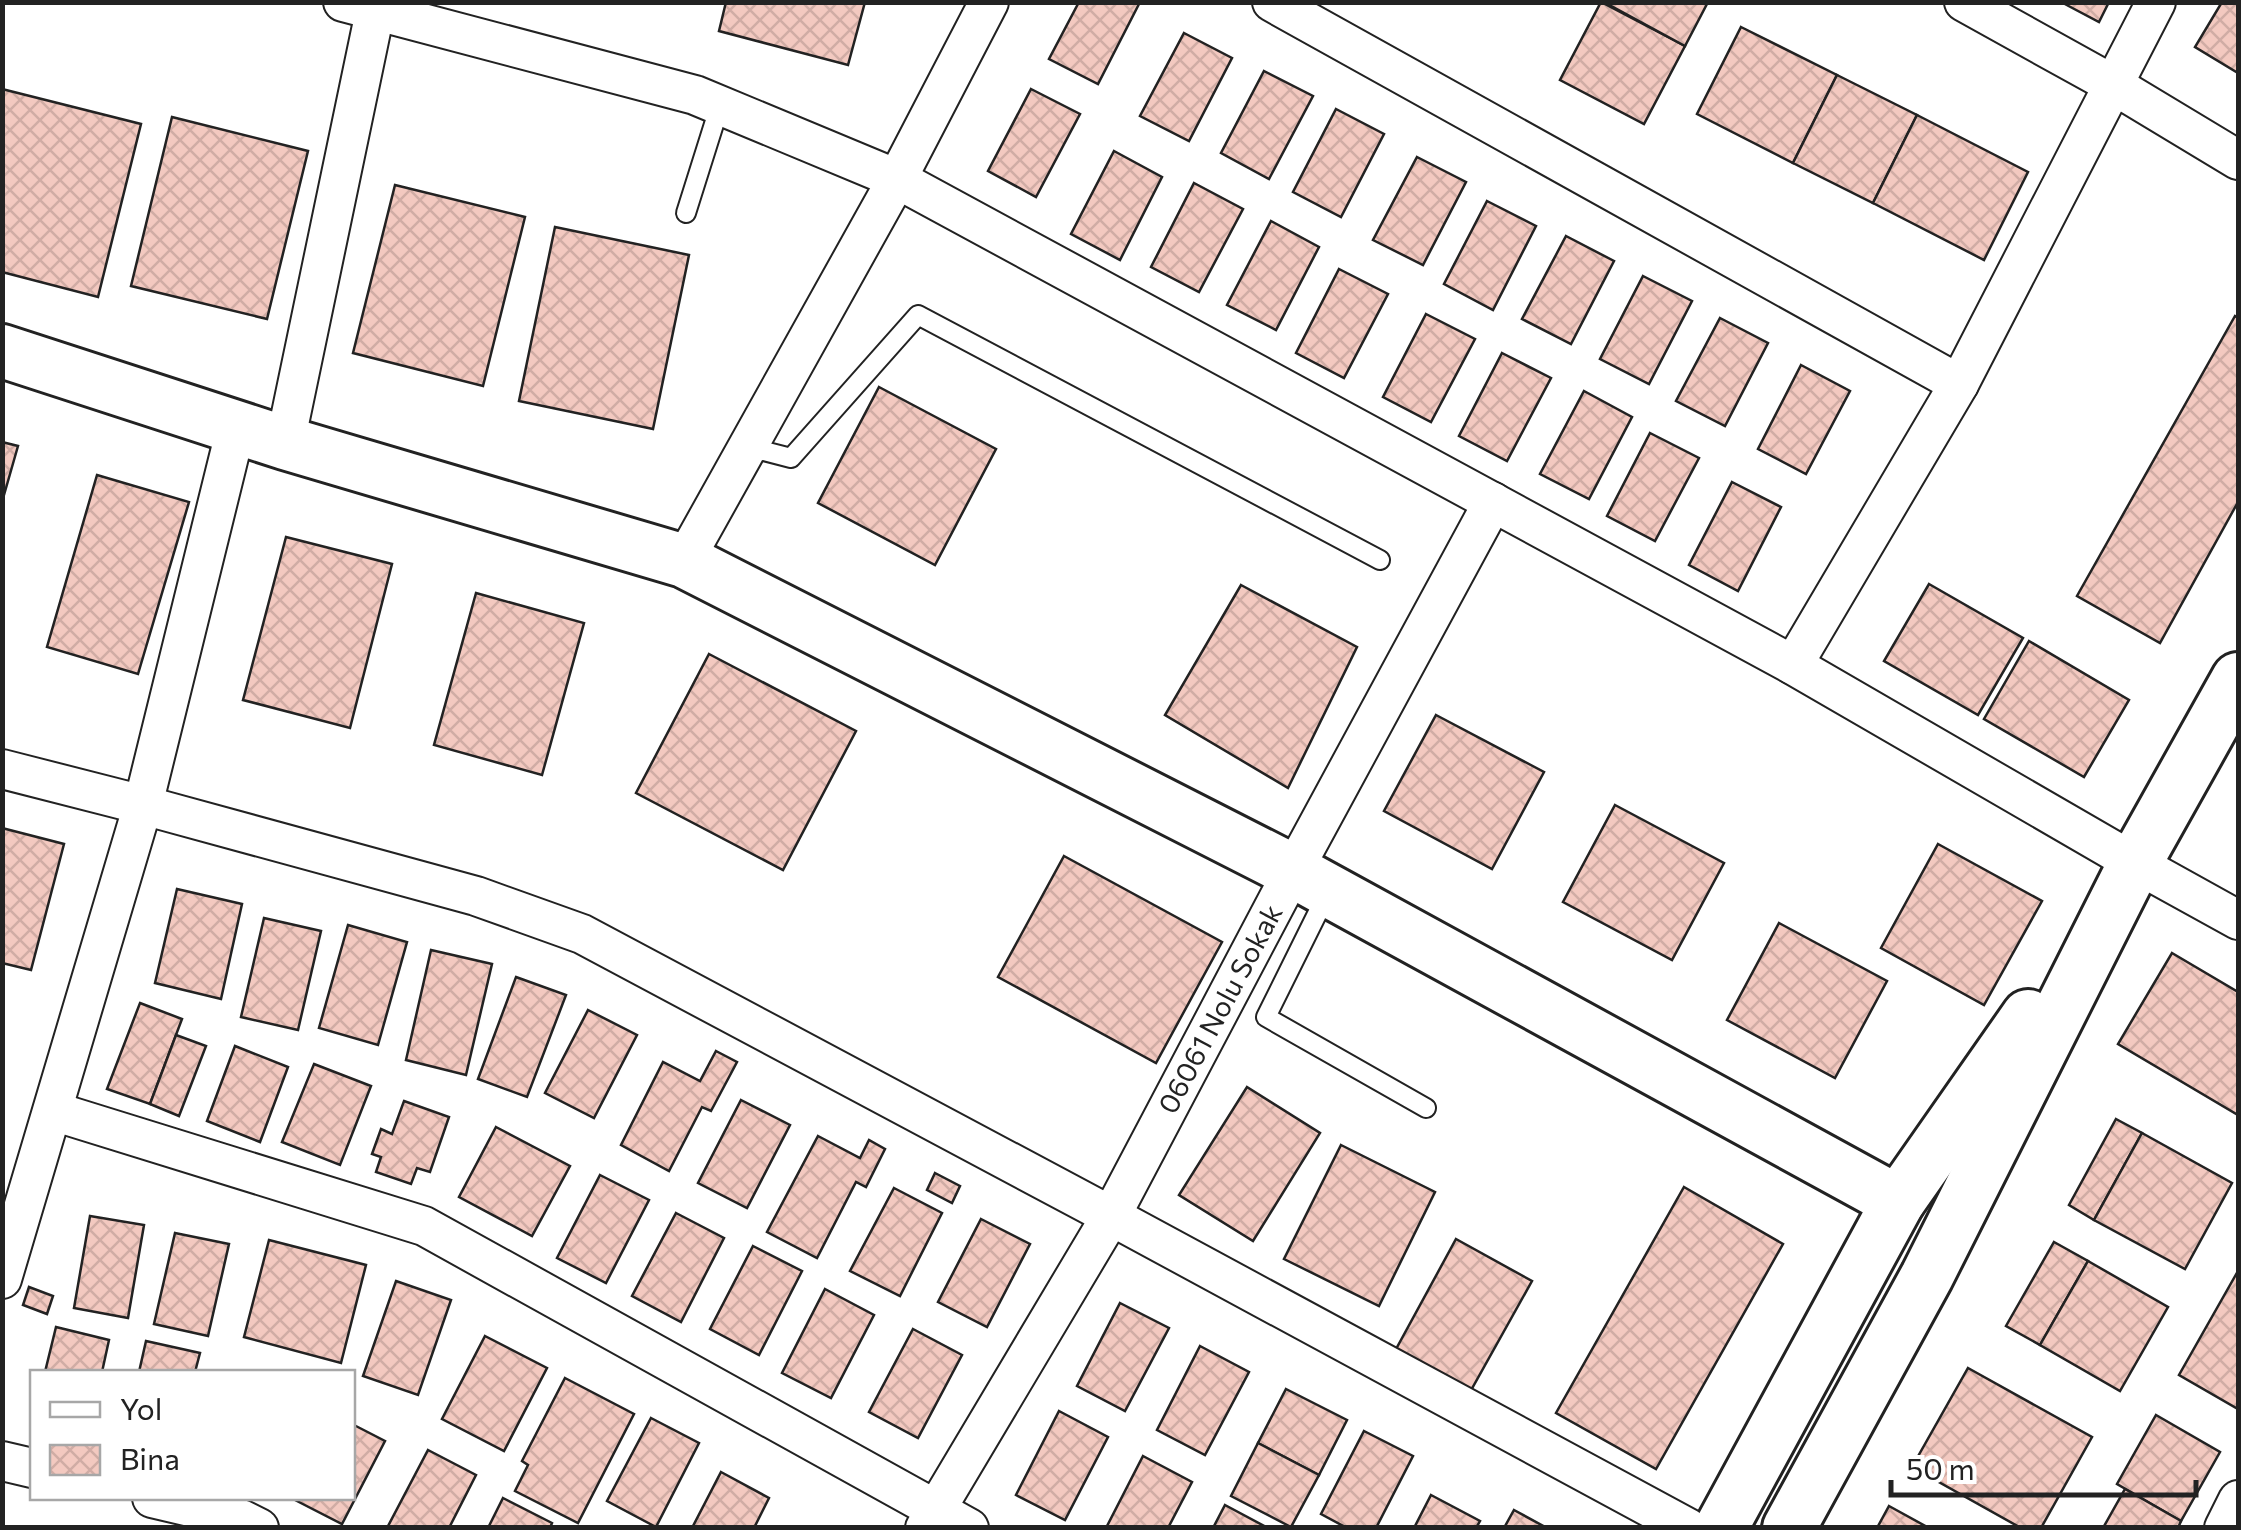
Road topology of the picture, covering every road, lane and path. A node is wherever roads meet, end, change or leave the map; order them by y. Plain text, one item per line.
1 (989, 2) edge
2 (1272, 2) edge
3 (1964, 2) edge
4 (2156, 2) edge
5 (364, 6) edge
6 (2112, 84) junction
7 (720, 104) junction
8 (2238, 160) edge
9 (896, 178) junction
10 (686, 213) dead end
11 (2, 350) edge
12 (1958, 384) junction
13 (236, 428) junction
14 (285, 443) junction
15 (748, 447) junction
16 (1493, 502) junction
17 (1380, 560) dead end
18 (684, 562) junction
19 (1794, 664) junction
20 (2238, 679) edge
21 (2, 769) edge
22 (143, 804) junction
23 (2135, 863) junction
24 (1311, 881) junction
25 (2238, 920) edge
26 (1426, 1108) dead end
27 (54, 1111) junction
28 (1898, 1202) junction
29 (1112, 1216) junction
30 (2, 1279) edge
31 (2, 1461) edge
32 (30, 1468) edge
33 (160, 1500) edge
34 (2238, 1500) edge
35 (930, 1518) edge
36 (258, 1528) edge
37 (969, 1528) edge
38 (1688, 1528) edge
39 (1720, 1528) edge
40 (1788, 1528) edge
41 (2224, 1528) edge

1 - 9 street
2 - 12 street
3 - 6 street
4 - 6 street
5 - 7 street
5 - 14 street
6 - 8 street
6 - 12 street
7 - 9 street
7 - 10 lane
9 - 15 street
9 - 16 street
11 - 13 street
12 - 19 street
13 - 14 street
13 - 22 street
14 - 18 street
15 - 17 lane
15 - 18 street
16 - 19 street
16 - 24 street, 06061 Nolu Sokak
18 - 24 street
19 - 23 street
20 - 23 street
21 - 22 street
22 - 27 street
22 - 29 street
23 - 25 street
23 - 28 street
23 - 40 street
24 - 26 lane
24 - 28 street
24 - 29 street, 06061 Nolu Sokak
27 - 30 street
27 - 35 street
28 - 39 street
29 - 35 street, 06061 Nolu Sokak
29 - 38 street
31 - 32 street
33 - 36 street
34 - 41 street
35 - 37 street

